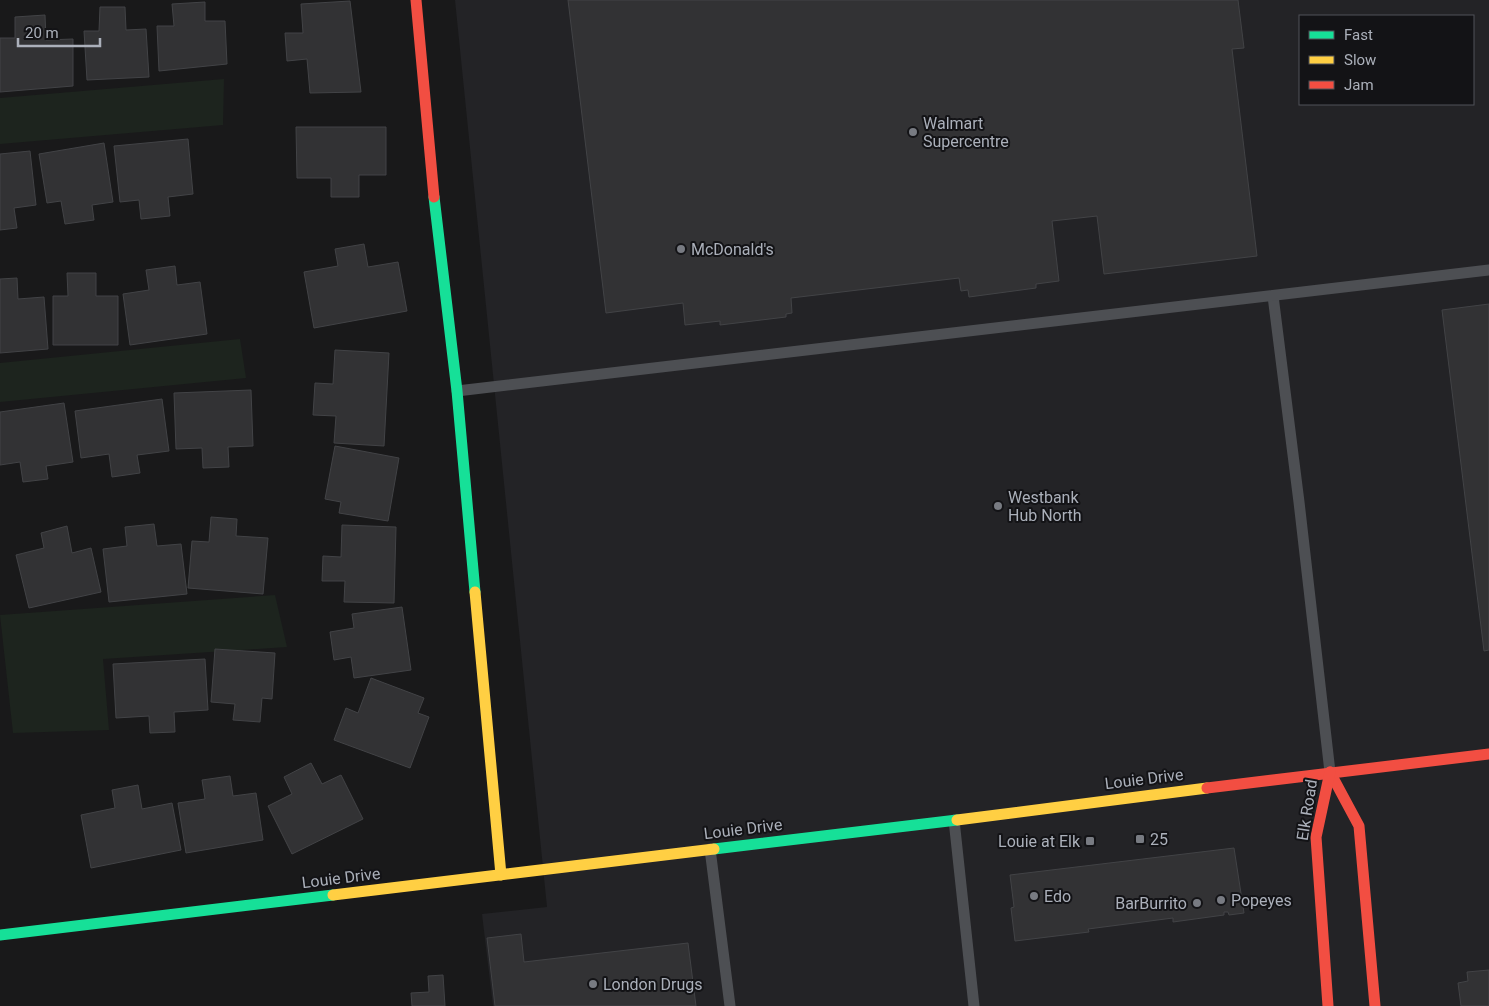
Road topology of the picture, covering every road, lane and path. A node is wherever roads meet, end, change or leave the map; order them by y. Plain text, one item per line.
1 (416, 0) edge
2 (1489, 270) edge
3 (1273, 296) junction
4 (457, 391) junction
5 (1489, 754) edge
6 (1330, 772) junction
7 (954, 820) junction
8 (710, 849) junction
9 (501, 874) junction
10 (0, 934) edge
11 (730, 1006) edge
12 (974, 1006) edge
13 (1328, 1006) edge
14 (1375, 1006) edge

1 - 4 street
2 - 3 lane
3 - 4 lane
3 - 6 lane
4 - 9 street
5 - 6 street, Louie Drive
6 - 7 street, Louie Drive
6 - 13 street, Elk Road
6 - 14 street, Elk Road
7 - 8 street, Louie Drive
7 - 12 lane
8 - 9 street, Louie Drive
8 - 11 lane
9 - 10 street, Louie Drive

